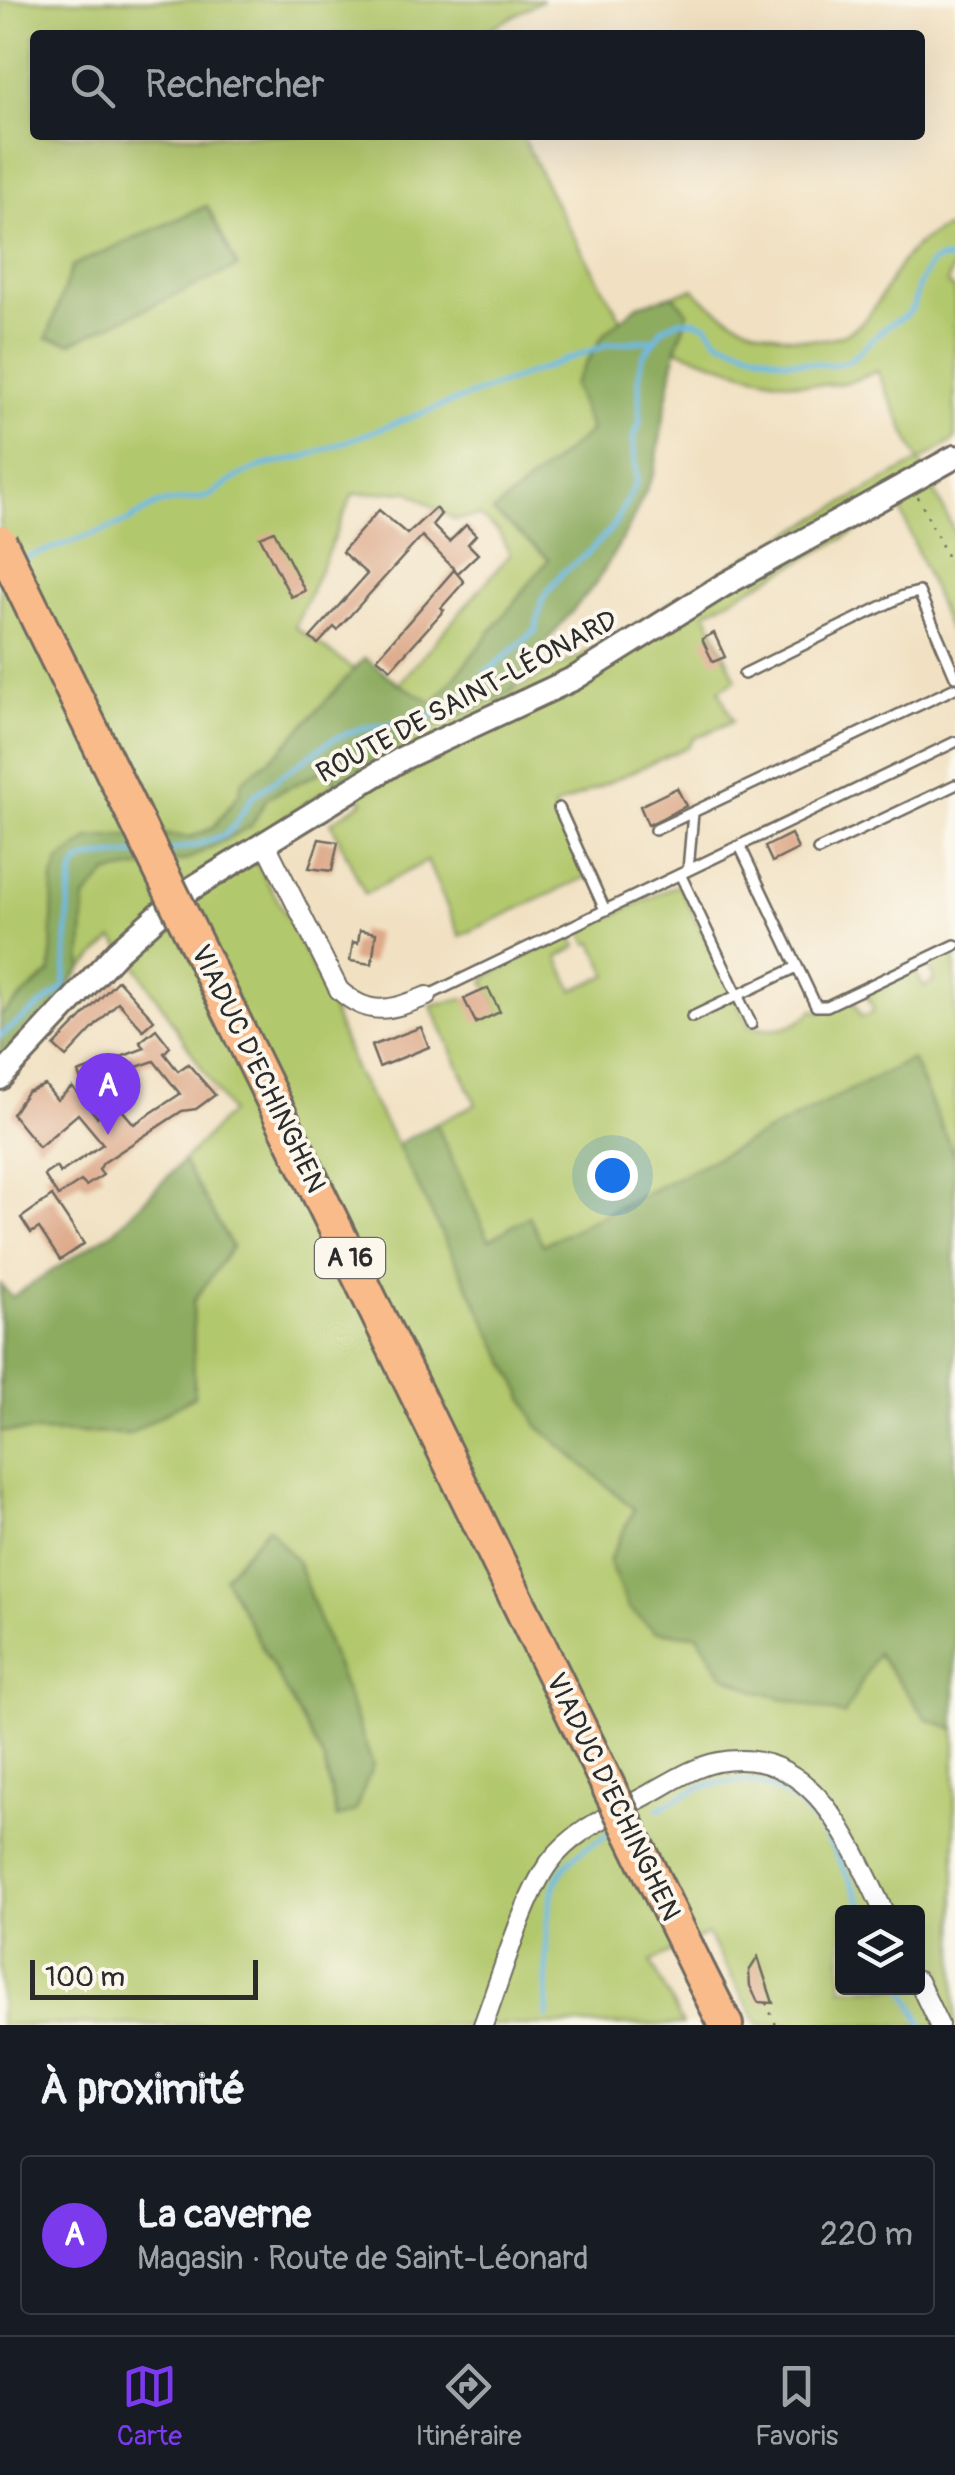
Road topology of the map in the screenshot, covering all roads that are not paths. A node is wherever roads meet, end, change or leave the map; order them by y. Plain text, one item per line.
1 (955, 457) edge
2 (0, 542) edge
3 (0, 587) edge
4 (744, 674) dead end
5 (955, 676) edge
6 (955, 688) edge
7 (955, 742) edge
8 (955, 784) edge
9 (558, 808) dead end
10 (693, 813) junction
11 (655, 830) dead end
12 (266, 844) junction
13 (740, 846) junction
14 (818, 850) dead end
15 (684, 872) junction
16 (605, 910) junction
17 (955, 944) edge
18 (797, 967) junction
19 (737, 995) junction
20 (427, 996) joint
21 (692, 1017) dead end
22 (752, 1024) dead end
23 (0, 1078) edge
24 (880, 1905) edge
25 (692, 1979) junction
26 (925, 1995) edge
27 (483, 2025) edge
28 (704, 2025) edge
29 (726, 2025) edge
30 (939, 2025) edge

1 - 12 street, ROUTE DE SAINT-LÉONARD
2 - 25 highway, VIADUC D'ECHINGHEN / A 16, bridge
3 - 25 highway, VIADUC D'ECHINGHEN / A 16
4 - 5 lane
6 - 10 lane
7 - 13 lane
8 - 14 lane
9 - 16 lane
10 - 11 lane
10 - 15 lane
12 - 20 street
12 - 23 street, ROUTE DE SAINT-LÉONARD
13 - 15 lane
13 - 18 lane
15 - 16 lane
15 - 19 lane
16 - 20 lane
17 - 18 lane
18 - 19 lane
19 - 21 lane
19 - 22 lane
24 - 27 street
25 - 28 highway, A 16
25 - 29 highway, A 16
26 - 30 street

